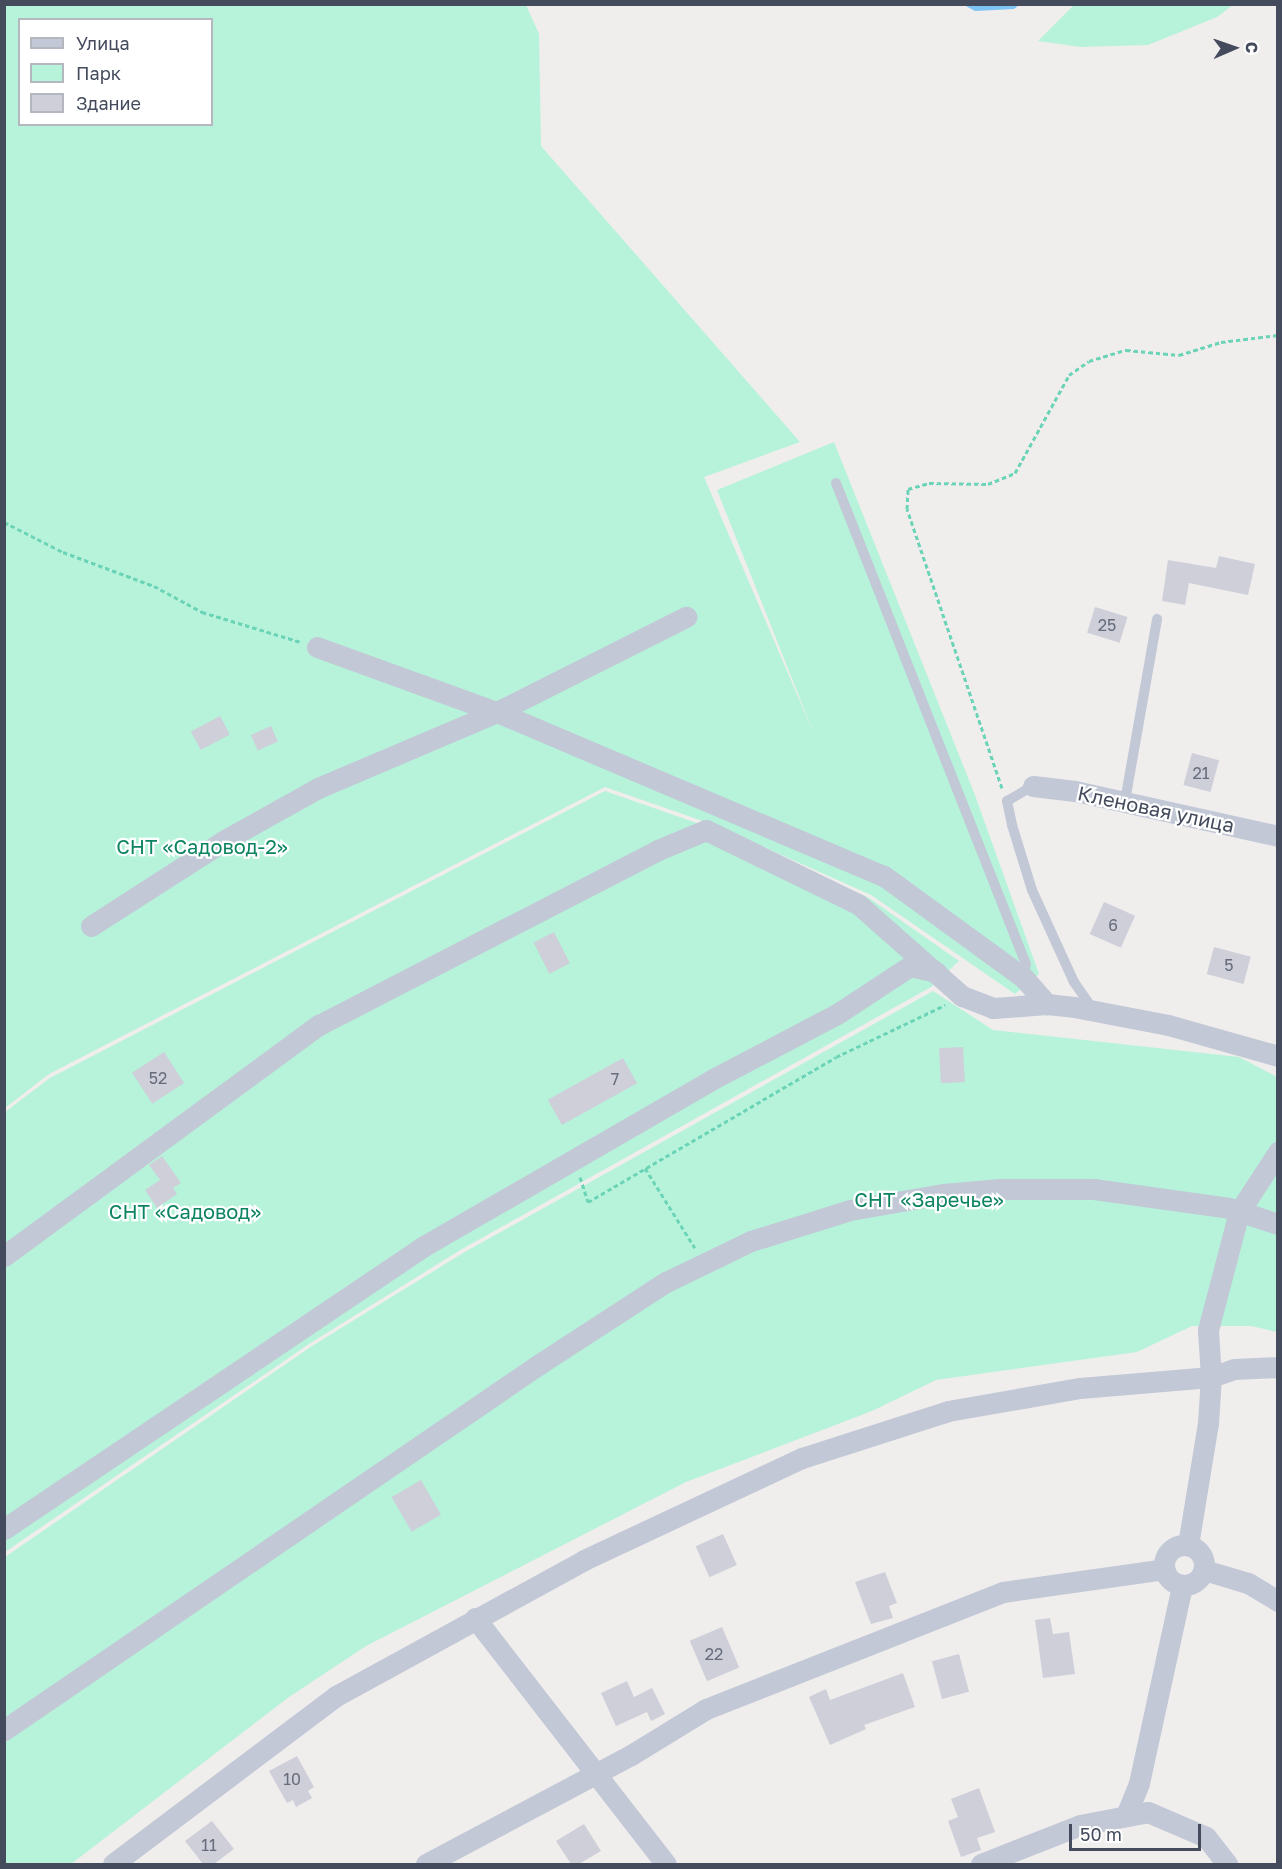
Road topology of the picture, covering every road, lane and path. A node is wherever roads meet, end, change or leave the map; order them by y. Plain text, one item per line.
1 (1278, 335) edge
2 (836, 483) dead end
3 (4, 522) edge
4 (686, 617) dead end
5 (1157, 619) dead end
6 (317, 647) joint
7 (497, 712) junction
8 (1033, 786) joint
9 (1007, 801) junction
10 (1125, 801) junction
11 (1278, 836) edge
12 (91, 926) dead end
13 (938, 972) junction
14 (1024, 978) junction
15 (962, 996) junction
16 (1047, 1004) junction
17 (1095, 1011) junction
18 (1278, 1056) edge
19 (1278, 1152) edge
20 (575, 1161) junction
21 (645, 1168) junction
22 (1239, 1212) junction
23 (1278, 1224) edge
24 (4, 1256) edge
25 (704, 1262) junction
26 (1278, 1367) edge
27 (1211, 1377) junction
28 (4, 1529) edge
29 (1188, 1545) junction
30 (1164, 1569) junction
31 (1204, 1570) junction
32 (1182, 1586) junction
33 (1278, 1601) edge
34 (475, 1618) junction
35 (4, 1730) edge
36 (595, 1774) junction
37 (1127, 1813) junction
38 (113, 1864) edge
39 (426, 1864) edge
40 (666, 1864) edge
41 (984, 1864) edge
42 (1227, 1864) edge

1 - 9 path
2 - 14 lane
3 - 6 path
4 - 7 street
5 - 10 lane
6 - 7 street
7 - 12 street
7 - 14 street
8 - 9 lane
8 - 10 street, Кленовая улица
9 - 17 lane
10 - 11 street, Кленовая улица
13 - 15 street
13 - 20 street
13 - 24 street
14 - 16 street
15 - 16 street
15 - 21 path
16 - 17 street
17 - 18 street
19 - 22 street
20 - 21 path
20 - 28 street
21 - 25 path
22 - 23 street
22 - 25 street
22 - 27 street
25 - 35 street
26 - 27 street
27 - 29 street
27 - 34 street
29 - 30 street
29 - 31 street
30 - 32 street
30 - 36 street
31 - 32 street
31 - 33 street
32 - 37 street
34 - 36 street
34 - 38 street
36 - 39 street
36 - 40 street
37 - 41 street
37 - 42 street

